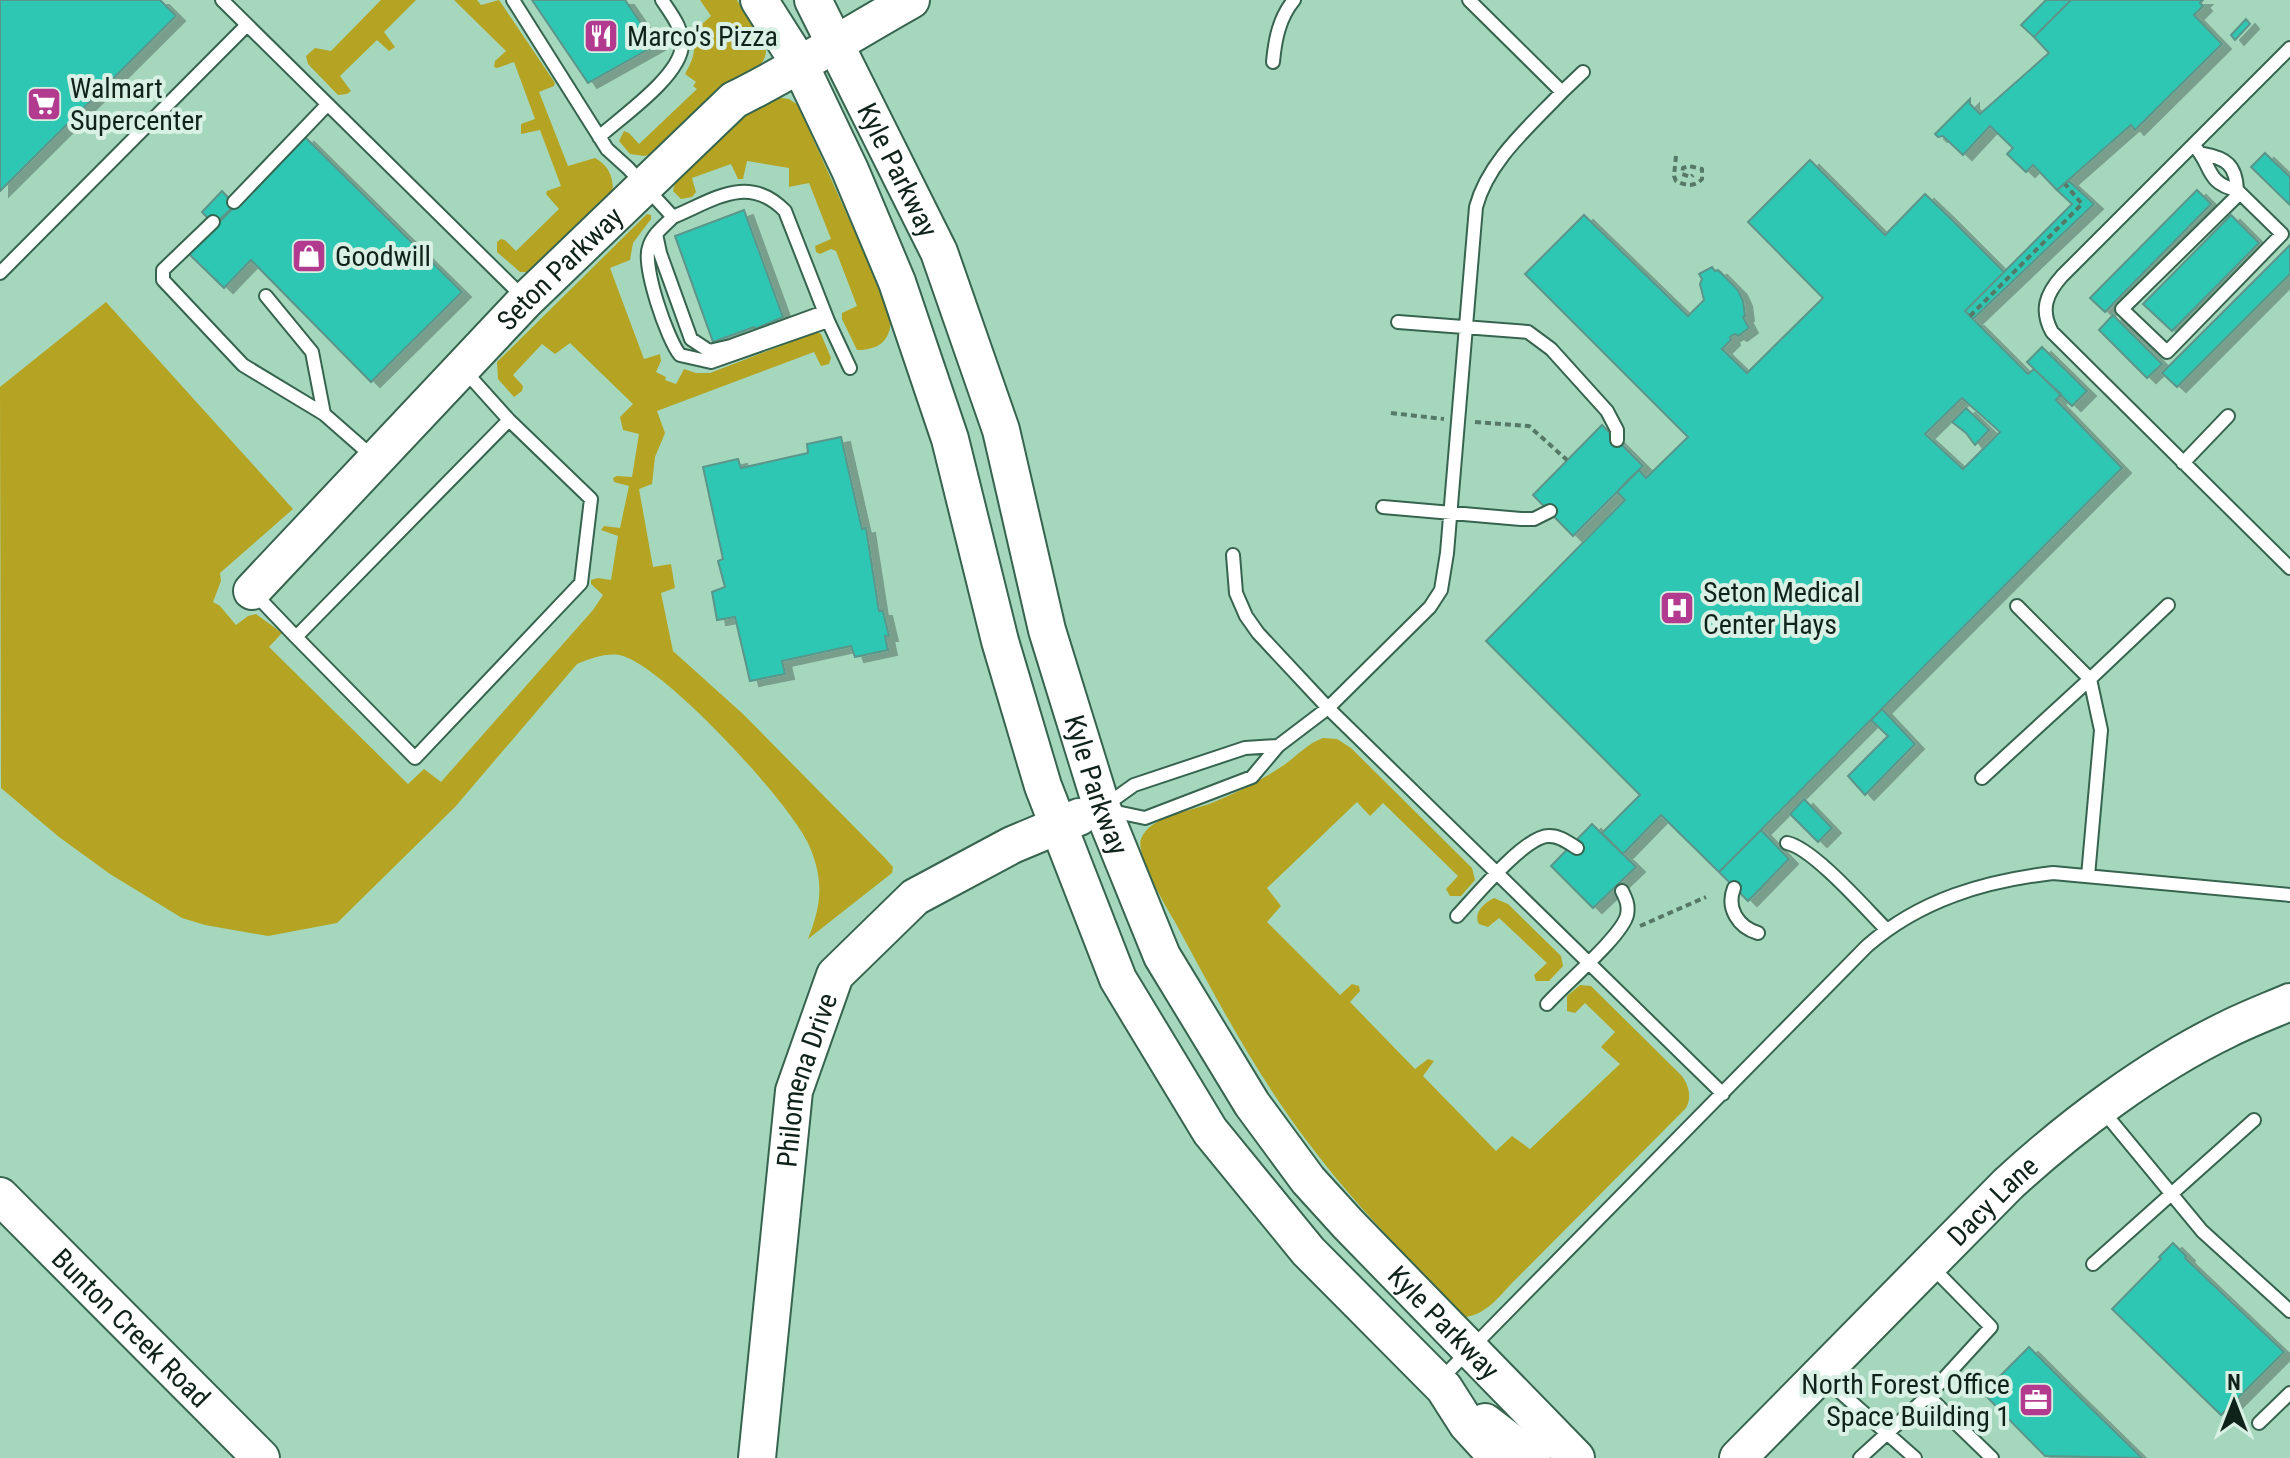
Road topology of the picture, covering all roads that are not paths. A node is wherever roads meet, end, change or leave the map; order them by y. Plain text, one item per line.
1 (222, 0) edge
2 (513, 0) edge
3 (662, 0) edge
4 (759, 0) edge
5 (813, 0) edge
6 (911, 0) edge
7 (1294, 0) edge
8 (1469, 0) edge
9 (247, 25) junction
10 (835, 43) junction
11 (2290, 48) edge
12 (1273, 62) dead end
13 (799, 63) junction
14 (1583, 72) dead end
15 (1562, 92) junction
16 (327, 105) junction
17 (599, 137) junction
18 (2198, 150) junction
19 (645, 186) junction
20 (2239, 192) junction
21 (234, 202) dead end
22 (673, 217) junction
23 (213, 222) dead end
24 (656, 234) junction
25 (0, 273) edge
26 (266, 296) dead end
27 (526, 300) junction
28 (826, 317) junction
29 (1398, 322) dead end
30 (1465, 327) junction
31 (462, 367) junction
32 (850, 368) dead end
33 (324, 414) junction
34 (2228, 416) dead end
35 (509, 420) junction
36 (1617, 440) dead end
37 (376, 459) junction
38 (2183, 463) junction
39 (1383, 507) dead end
40 (1550, 511) dead end
41 (1451, 513) junction
42 (1233, 555) dead end
43 (2290, 568) edge
44 (252, 591) joint
45 (2168, 605) dead end
46 (2017, 606) dead end
47 (296, 637) junction
48 (2090, 679) junction
49 (1328, 708) junction
50 (1278, 746) junction
51 (1982, 778) dead end
52 (1102, 808) junction
53 (1056, 825) junction
54 (1787, 843) dead end
55 (1577, 848) dead end
56 (1497, 874) junction
57 (2088, 876) junction
58 (1734, 888) dead end
59 (1622, 891) dead end
60 (2290, 895) edge
61 (1457, 916) dead end
62 (1886, 929) junction
63 (1758, 933) dead end
64 (1587, 962) junction
65 (2290, 1002) edge
66 (1547, 1004) dead end
67 (1723, 1094) junction
68 (2101, 1108) junction
69 (2254, 1120) dead end
70 (2171, 1193) junction
71 (0, 1196) edge
72 (1929, 1263) junction
73 (2093, 1264) dead end
74 (2290, 1311) edge
75 (1470, 1348) junction
76 (1820, 1374) junction
77 (1441, 1386) junction
78 (2290, 1393) edge
79 (1928, 1396) junction
80 (2259, 1423) dead end
81 (1889, 1433) junction
82 (261, 1458) edge
83 (757, 1458) edge
84 (1498, 1458) edge
85 (1532, 1458) edge
86 (1576, 1458) edge
87 (1738, 1458) edge
88 (1860, 1458) edge
89 (1915, 1458) edge
90 (1992, 1458) edge

1 - 9 lane
2 - 17 lane
3 - 17 lane
4 - 13 street, Kyle Parkway
5 - 10 street, Kyle Parkway
6 - 10 street, Seton Parkway
7 - 12 lane
8 - 15 lane
9 - 16 lane
9 - 25 lane
10 - 13 street, Seton Parkway
10 - 52 street, Kyle Parkway
11 - 18 lane
13 - 19 street, Seton Parkway
13 - 53 street, Kyle Parkway
14 - 15 lane
15 - 30 lane
16 - 21 lane
16 - 27 lane
17 - 19 lane
18 - 20 lane
18 - 20 lane
18 - 38 lane
19 - 22 lane
19 - 27 street, Seton Parkway
20 - 20 lane
22 - 24 lane
22 - 28 lane
23 - 33 lane
24 - 28 lane
24 - 28 lane
26 - 33 lane
27 - 31 street, Seton Parkway
28 - 32 lane
29 - 30 lane
30 - 36 lane
30 - 41 lane
31 - 35 lane
31 - 37 street, Seton Parkway
33 - 37 lane
34 - 38 lane
35 - 47 lane
35 - 47 lane
37 - 44 street, Seton Parkway
38 - 43 lane
39 - 41 lane
40 - 41 lane
41 - 49 lane
42 - 49 lane
44 - 47 lane
45 - 48 lane
46 - 48 lane
48 - 51 lane
48 - 57 lane
49 - 50 lane
49 - 56 lane
50 - 52 lane
50 - 52 lane
52 - 53 street, Philomena Drive
52 - 75 street, Kyle Parkway
53 - 77 street, Kyle Parkway
53 - 83 street, Philomena Drive
54 - 62 lane
55 - 56 lane
56 - 61 lane
56 - 64 lane
57 - 60 lane
57 - 62 lane
58 - 63 lane
59 - 64 lane
62 - 67 lane
64 - 66 lane
64 - 67 lane
65 - 68 street, Dacy Lane
67 - 75 lane
68 - 70 lane
68 - 72 street, Dacy Lane
69 - 70 lane
70 - 73 lane
70 - 74 lane
71 - 82 street, Bunton Creek Road
72 - 76 street, Dacy Lane
72 - 79 lane
75 - 77 lane
75 - 86 street, Kyle Parkway
76 - 81 lane
76 - 87 street, Dacy Lane
77 - 84 street, Kyle Parkway
77 - 85 street, Kyle Parkway
78 - 80 lane
79 - 81 lane
79 - 90 lane
81 - 88 lane
81 - 89 lane

